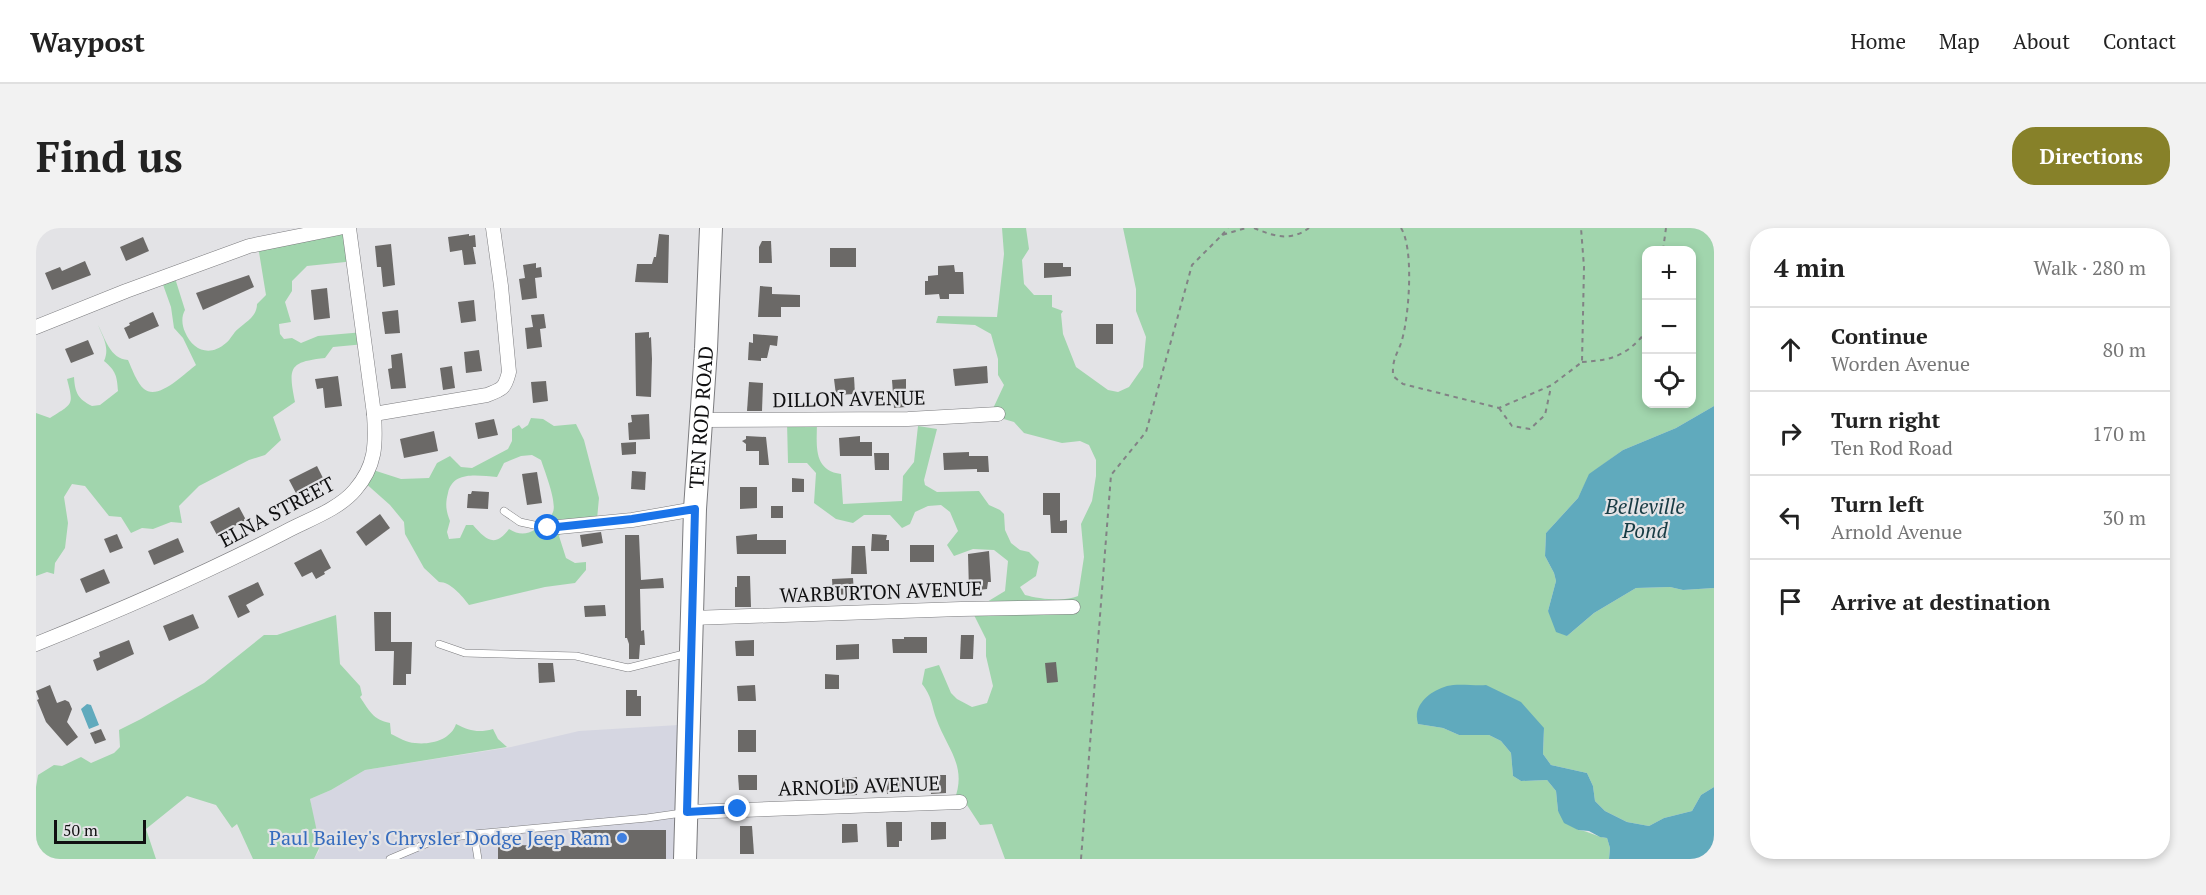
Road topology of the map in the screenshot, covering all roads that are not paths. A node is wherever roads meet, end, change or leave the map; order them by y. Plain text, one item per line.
1 (350, 228) edge
2 (493, 228) edge
3 (711, 228) edge
4 (330, 229) edge
5 (36, 327) edge
6 (374, 414) junction
7 (998, 414) dead end
8 (702, 420) junction
9 (695, 509) junction
10 (504, 511) dead end
11 (548, 528) joint
12 (1073, 607) dead end
13 (692, 618) junction
14 (36, 644) edge
15 (439, 644) dead end
16 (691, 652) junction
17 (960, 802) dead end
18 (687, 812) junction
19 (474, 834) junction
20 (390, 859) edge
21 (478, 859) edge
22 (685, 859) edge

1 - 6 street, ELNA STREET
2 - 6 street
3 - 8 main road, TEN ROD ROAD
4 - 5 street
6 - 14 street, ELNA STREET
7 - 8 street, DILLON AVENUE
8 - 9 main road, TEN ROD ROAD
9 - 11 street
9 - 13 main road, TEN ROD ROAD
10 - 11 lane
12 - 13 street, WARBURTON AVENUE
13 - 16 main road, TEN ROD ROAD
15 - 16 lane
16 - 18 main road, TEN ROD ROAD
17 - 18 street, ARNOLD AVENUE
18 - 19 lane
18 - 22 main road, TEN ROD ROAD
19 - 20 lane
19 - 21 lane

